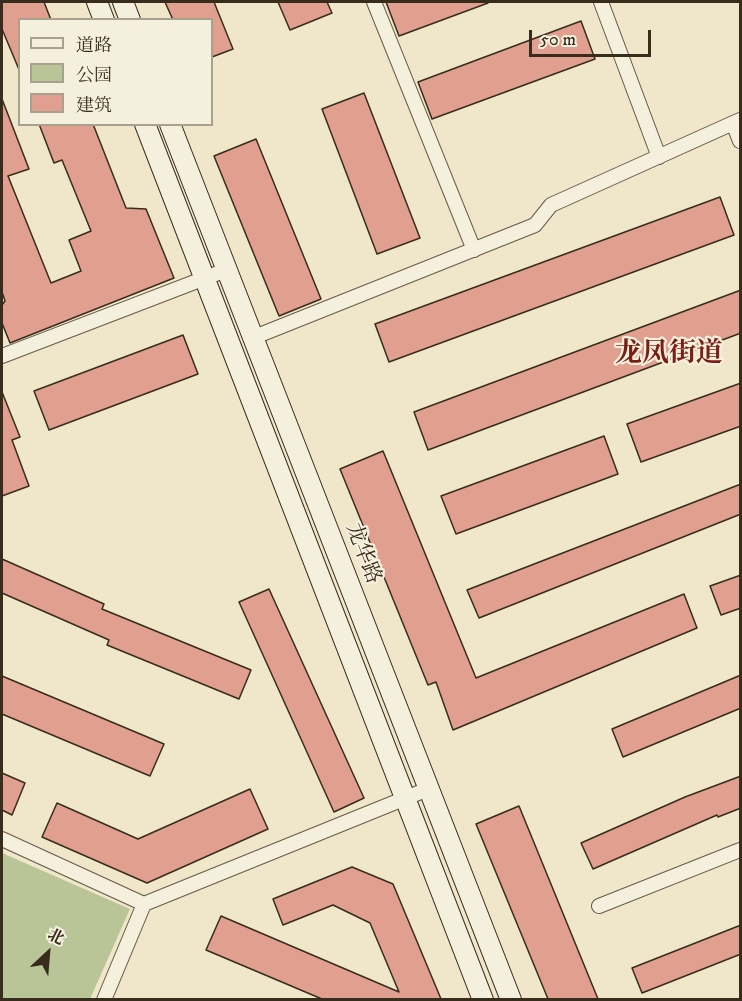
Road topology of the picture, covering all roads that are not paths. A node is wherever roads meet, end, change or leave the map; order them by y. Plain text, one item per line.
1 (97, 2) edge
2 (123, 2) edge
3 (374, 2) edge
4 (601, 2) edge
5 (103, 18) edge
6 (129, 18) edge
7 (737, 121) edge
8 (146, 126) edge
9 (171, 126) edge
10 (741, 141) edge
11 (659, 157) junction
12 (474, 250) junction
13 (226, 270) junction
14 (204, 278) junction
15 (252, 338) junction
16 (2, 356) edge
17 (428, 789) junction
18 (404, 798) junction
19 (2, 839) edge
20 (741, 850) edge
21 (144, 904) junction
22 (598, 906) dead end
23 (104, 999) edge
24 (483, 999) edge
25 (511, 999) edge

1 - 5 main road
2 - 6 main road
3 - 12 street
4 - 11 street
7 - 10 street
7 - 11 street
8 - 14 main road
9 - 13 main road, 龙华路
11 - 12 street
12 - 15 street
13 - 14 street
13 - 15 main road, 龙华路
14 - 16 street
14 - 18 main road
15 - 17 main road, 龙华路
17 - 18 street
17 - 25 main road, 龙华路
18 - 21 street
18 - 24 main road
19 - 21 street
20 - 22 street
21 - 23 street

